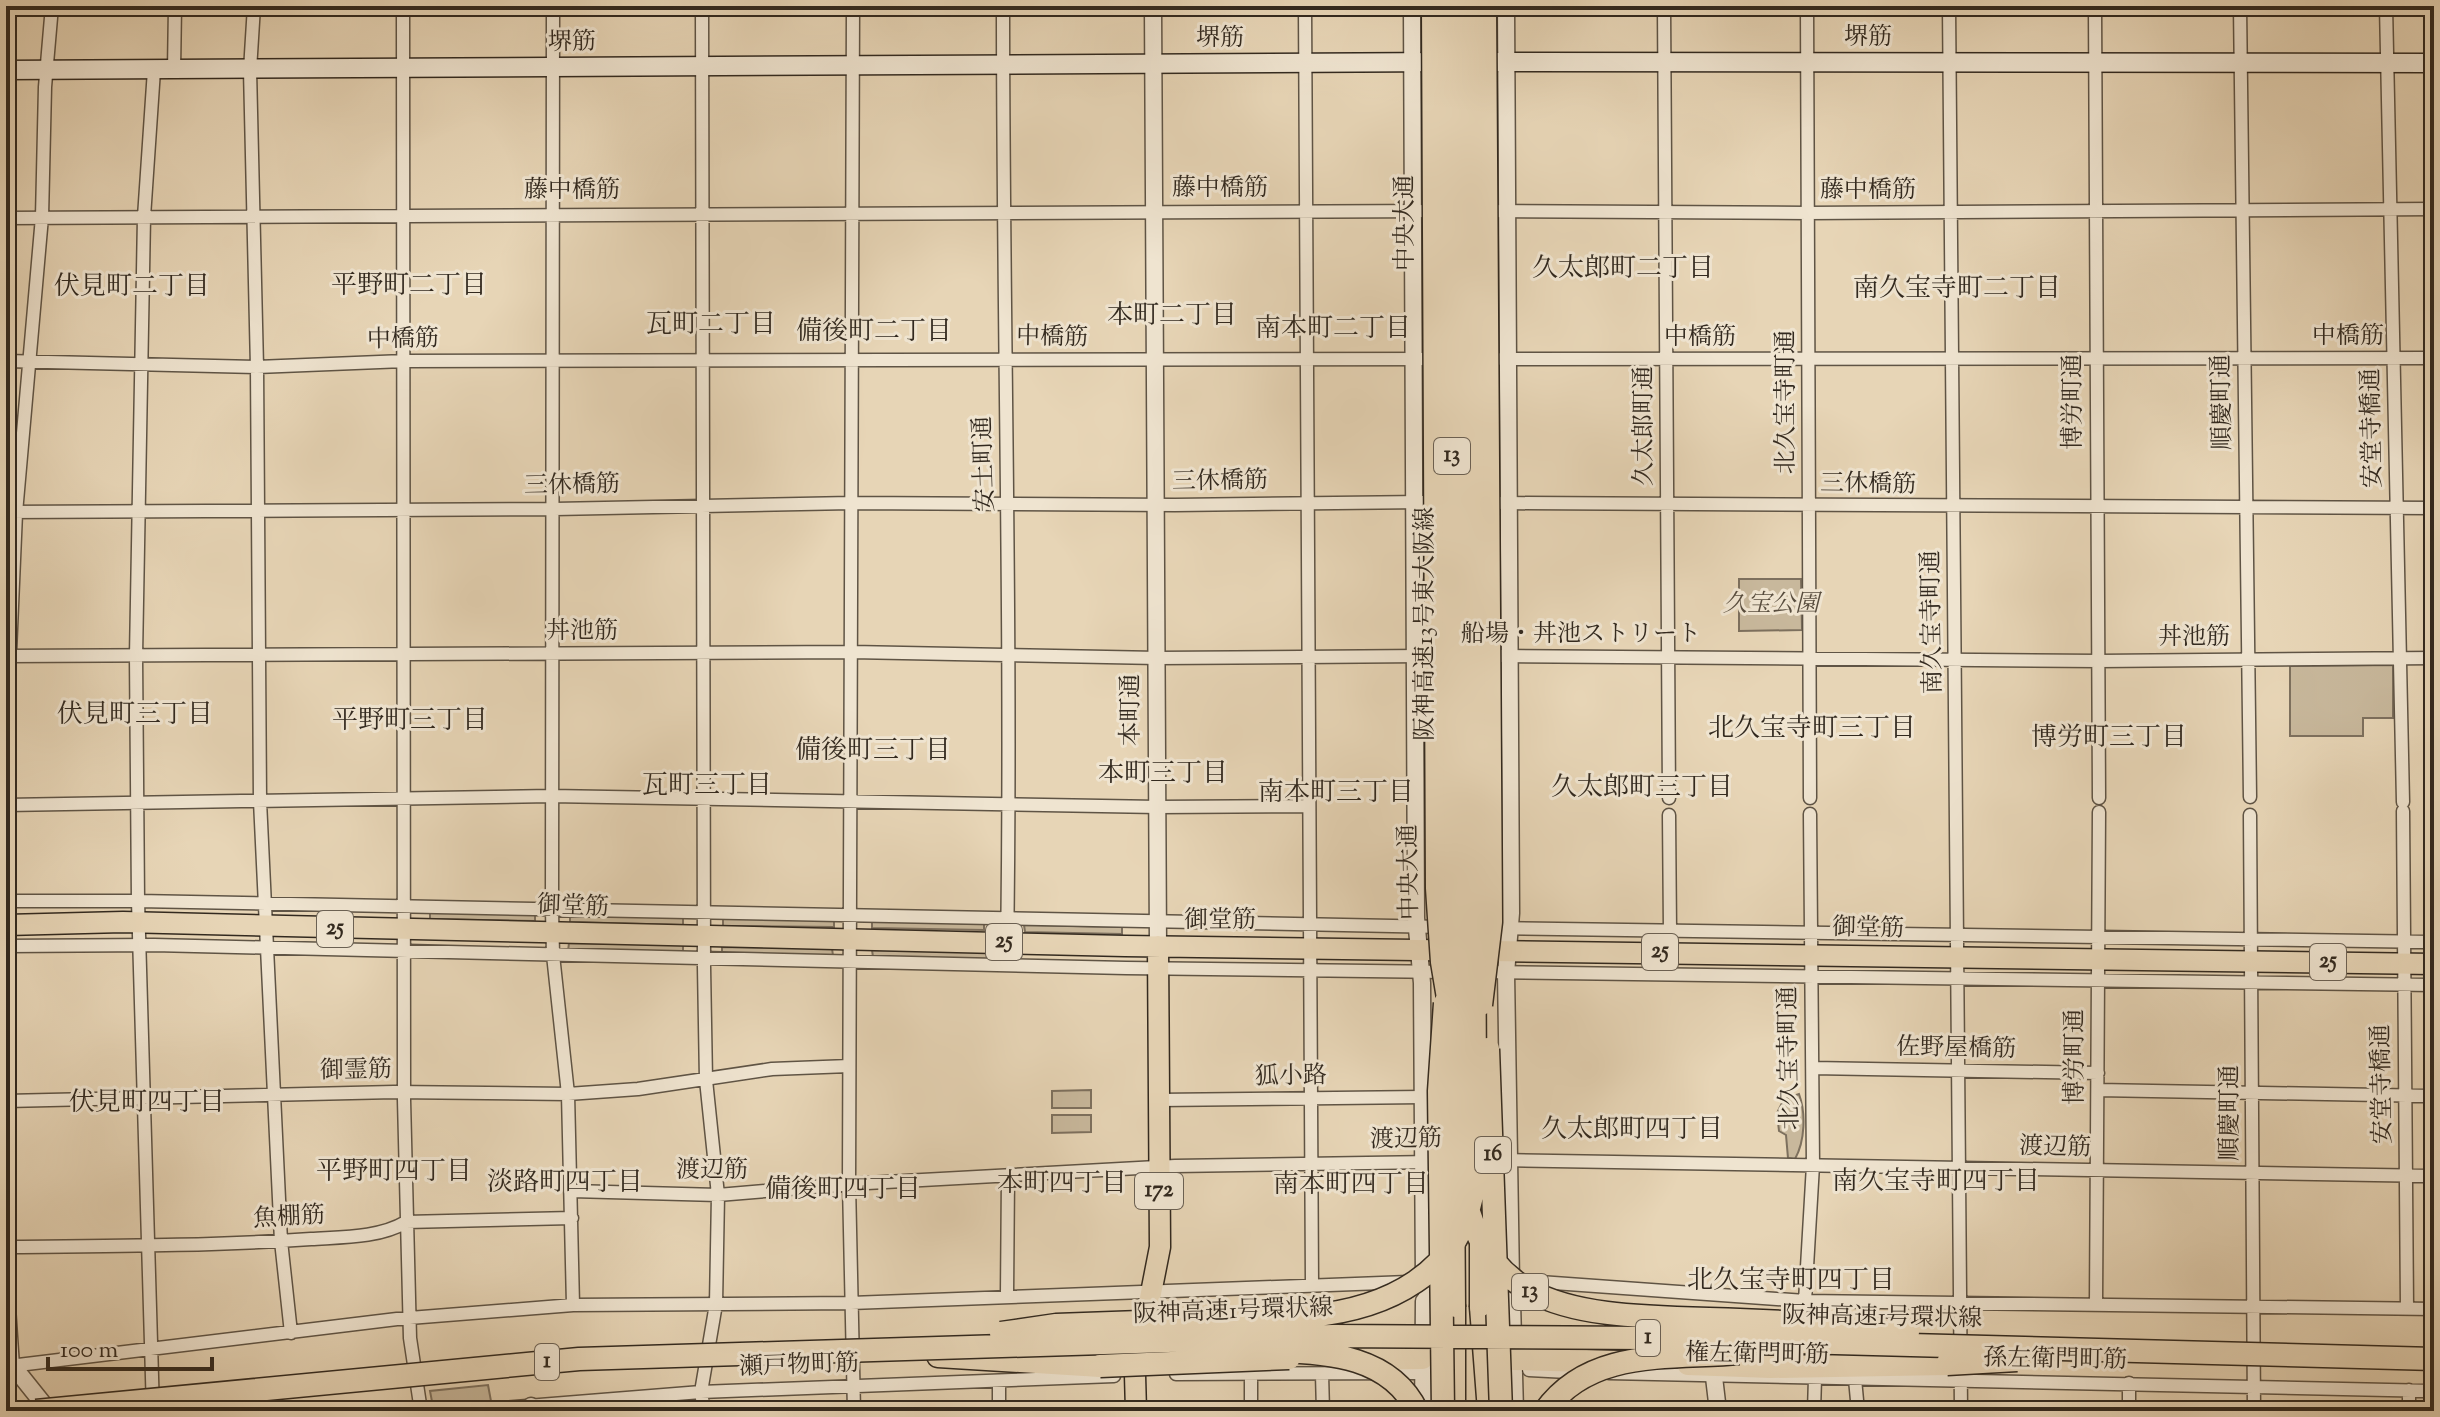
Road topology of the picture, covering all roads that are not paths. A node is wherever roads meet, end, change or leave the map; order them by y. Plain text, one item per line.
1 (52, 6) edge
2 (175, 6) edge
3 (254, 6) edge
4 (403, 6) edge
5 (553, 6) edge
6 (702, 6) edge
7 (853, 6) edge
8 (1003, 6) edge
9 (1153, 6) edge
10 (1305, 6) edge
11 (1412, 6) edge
12 (1432, 6) edge
13 (1450, 6) edge
14 (1470, 6) edge
15 (1486, 6) edge
16 (1506, 6) edge
17 (1664, 6) edge
18 (1807, 6) edge
19 (1949, 6) edge
20 (2095, 6) edge
21 (2240, 6) edge
22 (2386, 6) edge
23 (1507, 62) junction
24 (1664, 62) junction
25 (1949, 62) junction
26 (2095, 62) junction
27 (1153, 63) junction
28 (1304, 63) junction
29 (1412, 63) junction
30 (1807, 63) junction
31 (2241, 63) junction
32 (2387, 63) junction
33 (2434, 63) edge
34 (1003, 64) junction
35 (853, 65) junction
36 (702, 66) junction
37 (553, 67) junction
38 (403, 68) junction
39 (6, 70) edge
40 (154, 70) junction
41 (174, 70) junction
42 (250, 70) junction
43 (46, 71) junction
44 (2391, 209) junction
45 (2434, 209) edge
46 (1154, 210) junction
47 (1508, 210) junction
48 (2243, 210) junction
49 (1003, 211) junction
50 (1307, 211) junction
51 (1413, 211) junction
52 (2096, 211) junction
53 (702, 212) junction
54 (852, 212) junction
55 (1666, 212) junction
56 (1950, 212) junction
57 (554, 213) junction
58 (1808, 213) junction
59 (404, 214) junction
60 (252, 215) junction
61 (42, 217) junction
62 (144, 217) junction
63 (6, 218) edge
64 (851, 358) junction
65 (2244, 358) junction
66 (2434, 358) edge
67 (704, 359) junction
68 (1005, 359) junction
69 (1413, 359) junction
70 (1509, 359) junction
71 (2096, 359) junction
72 (2394, 359) junction
73 (554, 360) junction
74 (1666, 360) junction
75 (1809, 360) junction
76 (1952, 360) junction
77 (6, 361) edge
78 (404, 361) junction
79 (1155, 361) junction
80 (1306, 361) junction
81 (28, 362) junction
82 (142, 365) junction
83 (257, 367) junction
84 (1414, 502) junction
85 (851, 503) junction
86 (1306, 503) junction
87 (1509, 503) junction
88 (702, 505) junction
89 (1009, 505) junction
90 (1157, 505) junction
91 (1667, 505) junction
92 (1809, 506) junction
93 (403, 507) junction
94 (1954, 508) junction
95 (2097, 508) junction
96 (2246, 508) junction
97 (2396, 508) junction
98 (2434, 508) edge
99 (555, 509) junction
100 (137, 510) junction
101 (256, 510) junction
102 (11, 512) edge
103 (852, 652) junction
104 (403, 654) junction
105 (553, 654) junction
106 (706, 654) junction
107 (257, 655) junction
108 (8, 656) edge
109 (136, 656) junction
110 (1009, 656) junction
111 (1415, 656) junction
112 (1510, 656) junction
113 (1158, 658) junction
114 (1307, 658) junction
115 (1668, 658) junction
116 (2434, 658) edge
117 (1810, 659) junction
118 (2248, 659) junction
119 (2401, 659) junction
120 (1955, 660) junction
121 (2099, 661) junction
122 (6, 745) edge
123 (551, 796) junction
124 (2250, 797) dead end
125 (403, 798) junction
126 (705, 798) junction
127 (1669, 798) dead end
128 (1810, 798) dead end
129 (2099, 798) dead end
130 (852, 800) junction
131 (260, 801) junction
132 (1009, 802) junction
133 (136, 803) junction
134 (6, 805) edge
135 (1309, 806) junction
136 (1410, 806) junction
137 (1516, 806) junction
138 (1158, 807) junction
139 (2099, 812) dead end
140 (1810, 814) dead end
141 (1669, 815) dead end
142 (2250, 815) dead end
143 (6, 901) edge
144 (138, 901) junction
145 (1463, 903) junction
146 (265, 904) junction
147 (405, 907) junction
148 (552, 910) junction
149 (704, 914) junction
150 (851, 917) junction
151 (1008, 920) junction
152 (138, 923) junction
153 (1158, 923) junction
154 (6, 925) edge
155 (1308, 925) junction
156 (1417, 927) junction
157 (1439, 927) junction
158 (1489, 929) junction
159 (1510, 929) junction
160 (1670, 931) junction
161 (1811, 932) junction
162 (552, 933) junction
163 (1958, 934) junction
164 (2098, 936) junction
165 (266, 938) junction
166 (2251, 938) junction
167 (851, 939) junction
168 (405, 941) junction
169 (2405, 941) junction
170 (2434, 942) edge
171 (1007, 943) junction
172 (139, 945) junction
173 (6, 946) edge
174 (1158, 946) junction
175 (704, 948) junction
176 (1308, 948) junction
177 (1419, 949) junction
178 (1465, 949) junction
179 (1508, 951) junction
180 (1811, 954) junction
181 (553, 955) junction
182 (1958, 957) junction
183 (2098, 958) junction
184 (851, 961) junction
185 (2252, 961) junction
186 (2405, 964) junction
187 (2434, 964) edge
188 (1007, 965) junction
189 (1158, 968) junction
190 (1308, 969) junction
191 (1421, 972) junction
192 (1441, 972) junction
193 (1498, 973) junction
194 (1811, 976) junction
195 (1958, 978) junction
196 (2098, 980) junction
197 (2252, 982) junction
198 (2404, 985) junction
199 (2434, 985) edge
200 (849, 1066) junction
201 (1813, 1068) junction
202 (1959, 1071) junction
203 (2098, 1073) junction
204 (706, 1080) junction
205 (2098, 1090) junction
206 (404, 1091) junction
207 (2253, 1093) junction
208 (568, 1094) junction
209 (276, 1095) junction
210 (2406, 1095) junction
211 (2434, 1096) edge
212 (1423, 1097) junction
213 (142, 1098) junction
214 (1310, 1099) junction
215 (1159, 1100) junction
216 (6, 1101) edge
217 (1510, 1159) junction
218 (1422, 1162) junction
219 (1310, 1163) junction
220 (1813, 1165) junction
221 (1960, 1167) junction
222 (1159, 1168) junction
223 (2098, 1171) junction
224 (1008, 1175) junction
225 (2254, 1175) junction
226 (2406, 1176) junction
227 (2434, 1176) edge
228 (849, 1184) junction
229 (572, 1191) junction
230 (718, 1195) junction
231 (572, 1218) junction
232 (406, 1222) junction
233 (281, 1241) junction
234 (146, 1246) junction
235 (6, 1247) edge
236 (6, 1263) edge
237 (1511, 1281) junction
238 (1424, 1282) junction
239 (1312, 1285) junction
240 (1154, 1290) junction
241 (1007, 1295) junction
242 (1805, 1301) junction
243 (851, 1303) junction
244 (2096, 1303) junction
245 (716, 1304) junction
246 (1961, 1304) junction
247 (573, 1305) junction
248 (2254, 1305) junction
249 (2407, 1308) junction
250 (2434, 1309) edge
251 (410, 1319) junction
252 (291, 1333) junction
253 (1117, 1342) junction
254 (1840, 1343) junction
255 (891, 1348) junction
256 (2045, 1348) junction
257 (151, 1349) junction
258 (2178, 1352) junction
259 (858, 1357) junction
260 (2434, 1359) edge
261 (1513, 1364) junction
262 (1422, 1365) junction
263 (10, 1366) edge
264 (1322, 1366) junction
265 (1251, 1371) junction
266 (1564, 1372) junction
267 (1135, 1375) junction
268 (1714, 1377) junction
269 (1815, 1378) junction
270 (1855, 1379) junction
271 (1961, 1381) junction
272 (999, 1382) junction
273 (2129, 1383) junction
274 (854, 1386) junction
275 (2254, 1386) junction
276 (233, 1390) junction
277 (2409, 1390) junction
278 (2434, 1391) edge
279 (701, 1392) junction
280 (1492, 1406) edge
281 (1451, 1407) edge
282 (532, 1408) edge
283 (36, 1411) edge
284 (49, 1411) edge
285 (153, 1411) edge
286 (169, 1411) edge
287 (421, 1411) edge
288 (466, 1411) edge
289 (704, 1411) edge
290 (854, 1411) edge
291 (999, 1411) edge
292 (1136, 1411) edge
293 (1251, 1411) edge
294 (1323, 1411) edge
295 (1420, 1411) edge
296 (1515, 1411) edge
297 (1545, 1411) edge
298 (1567, 1411) edge
299 (1718, 1411) edge
300 (1814, 1411) edge
301 (1858, 1411) edge
302 (1961, 1411) edge
303 (2129, 1411) edge
304 (2254, 1411) edge
305 (2409, 1411) edge

1 - 43 street
2 - 41 street
3 - 42 street
4 - 38 street
5 - 37 street
6 - 36 street
7 - 35 street
8 - 34 street, 安土町通
9 - 27 street, 本町通
10 - 28 street
11 - 29 street, 中央大通
12 - 281 main road, 中央大通, bridge
13 - 145 highway, 阪神高速13号東大阪線 / 13, bridge
14 - 145 highway, 阪神高速13号東大阪線 / 13, bridge
15 - 280 main road, bridge
16 - 23 street
17 - 24 street, 久太郎町通
18 - 30 street, 北久宝寺町通
19 - 25 street, 南久宝寺町通
20 - 26 street, 博労町通
21 - 31 street, 順慶町通
22 - 32 street, 安堂寺橋通
23 - 24 main road, 堺筋
23 - 29 main road, 堺筋
23 - 47 street
24 - 30 main road, 堺筋
24 - 55 street, 久太郎町通
25 - 26 main road, 堺筋
25 - 30 main road, 堺筋
25 - 56 street, 南久宝寺町通
26 - 31 main road, 堺筋
26 - 52 street, 博労町通
27 - 28 main road, 堺筋
27 - 34 main road, 堺筋
27 - 46 street, 本町通
28 - 29 main road, 堺筋
28 - 50 street
29 - 51 street, 中央大通
30 - 58 street, 北久宝寺町通
31 - 32 main road, 堺筋
31 - 48 street, 順慶町通
32 - 33 main road, 堺筋
32 - 44 street, 安堂寺橋通
34 - 35 main road, 堺筋
34 - 49 street, 安土町通
35 - 36 main road, 堺筋
35 - 54 street
36 - 37 main road, 堺筋
36 - 53 street
37 - 38 main road, 堺筋
37 - 57 street
38 - 42 main road, 堺筋
38 - 59 street
39 - 43 main road, 堺筋
40 - 41 main road, 堺筋
40 - 43 main road, 堺筋
40 - 62 street
41 - 42 main road, 堺筋
42 - 60 street
43 - 61 street
44 - 45 street, 藤中橋筋
44 - 48 street, 藤中橋筋
44 - 72 street, 安堂寺橋通
46 - 49 street, 藤中橋筋
46 - 50 street, 藤中橋筋
46 - 79 street, 本町通
47 - 51 street, 藤中橋筋
47 - 55 street, 藤中橋筋
47 - 70 street
48 - 52 street, 藤中橋筋
48 - 65 street, 順慶町通
49 - 54 street, 藤中橋筋
49 - 68 street, 安土町通
50 - 51 street, 藤中橋筋
50 - 80 street
51 - 69 street, 中央大通
52 - 56 street, 藤中橋筋
52 - 71 street, 博労町通
53 - 54 street, 藤中橋筋
53 - 57 street, 藤中橋筋
53 - 67 street
54 - 64 street
55 - 58 street, 藤中橋筋
55 - 74 street, 久太郎町通
56 - 58 street, 藤中橋筋
56 - 76 street, 南久宝寺町通
57 - 59 street, 藤中橋筋
57 - 73 street
58 - 75 street, 北久宝寺町通
59 - 60 street, 藤中橋筋
59 - 78 street
60 - 62 street, 藤中橋筋
60 - 83 street
61 - 62 street, 藤中橋筋
61 - 63 street, 藤中橋筋
61 - 81 street
62 - 82 street
64 - 67 street, 中橋筋
64 - 68 street, 中橋筋
64 - 85 street
65 - 71 street, 中橋筋
65 - 72 street, 中橋筋
65 - 96 street, 順慶町通
66 - 72 street, 中橋筋
67 - 73 street, 中橋筋
67 - 88 street
68 - 79 street, 中橋筋
68 - 89 street, 安土町通
69 - 70 street, 中橋筋
69 - 80 street, 中橋筋
69 - 84 street, 中央大通
70 - 74 street, 中橋筋
70 - 87 street
71 - 76 street, 中橋筋
71 - 95 street, 博労町通
72 - 97 street, 安堂寺橋通
73 - 78 street, 中橋筋
73 - 99 street
74 - 75 street, 中橋筋
74 - 91 street, 久太郎町通
75 - 76 street, 中橋筋
75 - 92 street, 北久宝寺町通
76 - 94 street, 南久宝寺町通
77 - 81 street, 中橋筋
78 - 83 street, 中橋筋
78 - 93 street
79 - 80 street, 中橋筋
79 - 90 street, 本町通
80 - 86 street
81 - 82 street, 中橋筋
81 - 102 street
82 - 83 street, 中橋筋
82 - 100 street
83 - 101 street
84 - 86 street, 三休橋筋
84 - 87 street, 三休橋筋
84 - 111 street, 中央大通
85 - 88 street, 三休橋筋
85 - 89 street, 三休橋筋
85 - 103 street
86 - 90 street, 三休橋筋
86 - 114 street
87 - 91 street, 三休橋筋
87 - 112 street
88 - 99 street, 三休橋筋
88 - 106 street
89 - 90 street, 三休橋筋
89 - 110 street, 安土町通
90 - 113 street, 本町通
91 - 92 street, 三休橋筋
91 - 115 street, 久太郎町通
92 - 94 street, 三休橋筋
92 - 117 street, 北久宝寺町通
93 - 99 street, 三休橋筋
93 - 101 street, 三休橋筋
93 - 104 street
94 - 95 street, 三休橋筋
94 - 120 street, 南久宝寺町通
95 - 96 street, 三休橋筋
95 - 121 street, 博労町通
96 - 97 street, 三休橋筋
96 - 118 street, 順慶町通
97 - 98 street, 三休橋筋
97 - 119 street, 安堂寺橋通
99 - 105 street
100 - 101 street, 三休橋筋
100 - 102 street, 三休橋筋
100 - 109 street
101 - 107 street
102 - 108 street
103 - 106 street, 丼池筋
103 - 110 street, 丼池筋
103 - 130 street
104 - 105 street, 丼池筋
104 - 107 street, 丼池筋
104 - 125 street
105 - 106 street, 丼池筋
105 - 123 street
106 - 126 street
107 - 109 street, 丼池筋
107 - 131 street
108 - 109 street, 丼池筋
108 - 122 street
109 - 133 street
110 - 113 street, 丼池筋
110 - 132 street, 安土町通
111 - 112 street, 船場・丼池ストリート
111 - 114 street, 船場・丼池ストリート
111 - 136 street, 中央大通
112 - 115 street, 船場・丼池ストリート
112 - 137 street
113 - 114 street, 船場・丼池ストリート
113 - 138 street, 本町通
114 - 135 street
115 - 117 street, 船場・丼池ストリート
115 - 127 street, 久太郎町通
116 - 119 street, 丼池筋
117 - 120 street, 船場・丼池ストリート
117 - 128 street, 北久宝寺町通
118 - 119 street, 丼池筋
118 - 121 street, 丼池筋
118 - 124 street, 順慶町通
119 - 169 street, 安堂寺橋通
120 - 121 street, 丼池筋
120 - 163 street, 南久宝寺町通
121 - 129 street, 博労町通
123 - 125 street
123 - 126 street
123 - 148 street
125 - 131 street
125 - 147 street
126 - 130 street
126 - 149 street
130 - 132 street
130 - 150 street
131 - 133 street
131 - 146 street
132 - 138 street
132 - 151 street, 安土町通
133 - 134 street
133 - 144 street
135 - 138 street
135 - 155 street
136 - 137 street
136 - 156 street, 中央大通
137 - 159 street
138 - 153 street, 本町通
139 - 164 street, 博労町通
140 - 161 street, 北久宝寺町通
141 - 160 street
142 - 166 street, 順慶町通
143 - 144 street
144 - 146 street
144 - 152 street
145 - 255 highway, 1, bridge
145 - 256 highway, 13, bridge
145 - 280 highway, 16, bridge
145 - 281 highway, 16, bridge
146 - 147 street
146 - 165 street
147 - 148 street
147 - 168 street
148 - 149 street
148 - 162 street
149 - 150 street
149 - 175 street
150 - 151 street
150 - 167 street
151 - 153 street
151 - 171 street, 安土町通
152 - 154 main road, 御堂筋 / 25
152 - 165 main road, 御堂筋 / 25
152 - 172 street
153 - 155 street
153 - 174 street, 本町通
155 - 156 street
155 - 176 street
156 - 157 street
156 - 177 street, 中央大通
157 - 158 street
157 - 178 street
158 - 159 street
158 - 178 street
159 - 160 street
159 - 179 street
160 - 161 street
161 - 163 street
161 - 180 street, 北久宝寺町通
162 - 168 main road, 御堂筋 / 25
162 - 175 main road, 御堂筋 / 25
162 - 181 street
163 - 164 street
163 - 182 street, 南久宝寺町通
164 - 166 street
164 - 183 street, 博労町通
165 - 168 main road, 御堂筋 / 25
165 - 172 street
165 - 209 street
166 - 169 street
166 - 185 street, 順慶町通
167 - 171 main road, 御堂筋 / 25
167 - 175 main road, 御堂筋 / 25
167 - 184 street
168 - 181 street
168 - 206 street
169 - 170 street
169 - 186 street, 安堂寺橋通
171 - 174 main road, 御堂筋 / 25
171 - 188 street, 安土町通
172 - 173 street
172 - 213 street
174 - 176 main road, 御堂筋 / 25
174 - 189 main road, 本町通 / 172
175 - 181 street
175 - 184 street
175 - 204 street
176 - 177 main road, 御堂筋 / 25
176 - 190 street
177 - 178 main road, 御堂筋 / 25
177 - 191 street, 中央大通
178 - 179 main road, 御堂筋 / 25
178 - 192 street
178 - 193 street
179 - 180 main road, 御堂筋 / 25
179 - 193 street
180 - 182 main road, 御堂筋 / 25
180 - 194 street, 北久宝寺町通
181 - 208 street
182 - 183 main road, 御堂筋 / 25
182 - 195 street, 南久宝寺町通
183 - 185 main road, 御堂筋 / 25
183 - 196 street, 博労町通
184 - 188 street
184 - 200 street
185 - 186 main road, 御堂筋 / 25
185 - 197 street, 順慶町通
186 - 187 main road, 御堂筋 / 25
186 - 198 street, 安堂寺橋通
188 - 189 street
189 - 190 street
189 - 215 main road, 本町通 / 172
190 - 191 street
190 - 214 street
191 - 192 street
191 - 212 street
192 - 193 street
193 - 194 street
193 - 217 street
194 - 195 street
194 - 201 street, 北久宝寺町通
195 - 196 street
195 - 202 street, 南久宝寺町通
196 - 197 street
196 - 203 street, 博労町通
197 - 198 street
197 - 207 street, 順慶町通
198 - 199 street
198 - 210 street, 安堂寺橋通
200 - 204 street, 御霊筋
200 - 228 street
201 - 202 street, 佐野屋橋筋
201 - 220 street, 北久宝寺町通
202 - 203 street, 佐野屋橋筋
202 - 221 street, 南久宝寺町通
203 - 205 street, 博労町通
204 - 208 street, 御霊筋
204 - 230 street
205 - 207 street
205 - 223 street, 博労町通
206 - 208 street, 御霊筋
206 - 209 street, 御霊筋
206 - 232 street
207 - 210 street
207 - 225 street, 順慶町通
208 - 229 street
209 - 213 street, 御霊筋
209 - 233 street
210 - 211 street
210 - 226 street, 安堂寺橋通
212 - 214 street, 狐小路
212 - 218 street
213 - 216 street, 御霊筋
213 - 234 street
214 - 215 street, 狐小路
214 - 219 street
215 - 222 main road, 本町通 / 172
217 - 218 street, 渡辺筋
217 - 220 street, 渡辺筋
217 - 237 street
218 - 219 street, 渡辺筋
218 - 238 street
219 - 222 street, 渡辺筋
219 - 239 street
220 - 221 street, 渡辺筋
220 - 242 street, 北久宝寺町通
221 - 223 street, 渡辺筋
221 - 246 street, 南久宝寺町通
222 - 224 street, 渡辺筋
222 - 240 main road, 本町通 / 172
223 - 225 street, 渡辺筋
223 - 244 street, 博労町通
224 - 228 street, 渡辺筋
224 - 241 street
225 - 226 street, 渡辺筋
225 - 248 street, 順慶町通
226 - 227 street, 渡辺筋
226 - 249 street, 安堂寺橋通
228 - 230 street, 渡辺筋
228 - 243 street
229 - 230 street, 渡辺筋
229 - 231 street
230 - 245 street
231 - 232 street, 魚棚筋
231 - 247 street
232 - 233 street, 魚棚筋
232 - 251 street
233 - 234 street, 魚棚筋
233 - 252 street
234 - 235 street, 魚棚筋
234 - 257 street
236 - 263 street
237 - 238 street
237 - 242 street
237 - 261 street
237 - 280 street
238 - 239 street
238 - 262 street
238 - 281 street
239 - 240 street
240 - 241 street
240 - 267 main road, 本町通 / 172
241 - 243 street
242 - 246 street
243 - 245 street
243 - 259 street
244 - 246 street
244 - 248 street
245 - 247 street
245 - 279 street
246 - 271 street, 南久宝寺町通
247 - 251 street
248 - 249 street
248 - 275 street, 順慶町通
249 - 250 street
251 - 252 street
251 - 287 street
252 - 257 street
253 - 254 highway, 阪神高速1号環状線 / 1, bridge
253 - 255 highway, 阪神高速1号環状線 / 1, bridge
253 - 295 highway, bridge
254 - 256 highway, 阪神高速1号環状線 / 1, bridge
254 - 297 highway, bridge
255 - 259 highway, 阪神高速1号環状線 / 1, bridge
256 - 258 highway, 阪神高速1号環状線 / 1, bridge
257 - 263 street
257 - 285 street
258 - 260 highway, 阪神高速1号環状線 / 1, bridge
258 - 261 highway, bridge
259 - 264 highway, bridge
259 - 274 street
259 - 276 highway, 阪神高速1号環状線 / 1, bridge
261 - 266 street, 権左衛門町筋
261 - 296 street
262 - 264 highway
262 - 295 street
263 - 284 street
264 - 265 street
264 - 294 street
265 - 267 street
265 - 293 street
266 - 268 street, 権左衛門町筋
266 - 298 street
267 - 272 street, 瀬戸物町筋
267 - 292 main road, 本町通 / 172
268 - 269 street, 権左衛門町筋
268 - 299 street
269 - 270 street, 権左衛門町筋
269 - 300 street
270 - 271 street, 孫左衛門町筋
270 - 301 street
271 - 273 street, 孫左衛門町筋
271 - 302 street, 南久宝寺町通
272 - 274 street, 瀬戸物町筋
272 - 291 street
273 - 275 street, 孫左衛門町筋
273 - 303 street
274 - 279 street, 瀬戸物町筋
274 - 290 street
275 - 277 street, 孫左衛門町筋
275 - 304 street, 順慶町通
276 - 283 highway, 阪神高速1号環状線 / 1, bridge
276 - 286 highway, bridge
277 - 278 street, 孫左衛門町筋
277 - 305 street
279 - 282 street, 瀬戸物町筋
279 - 289 street
282 - 288 street, 瀬戸物町筋

